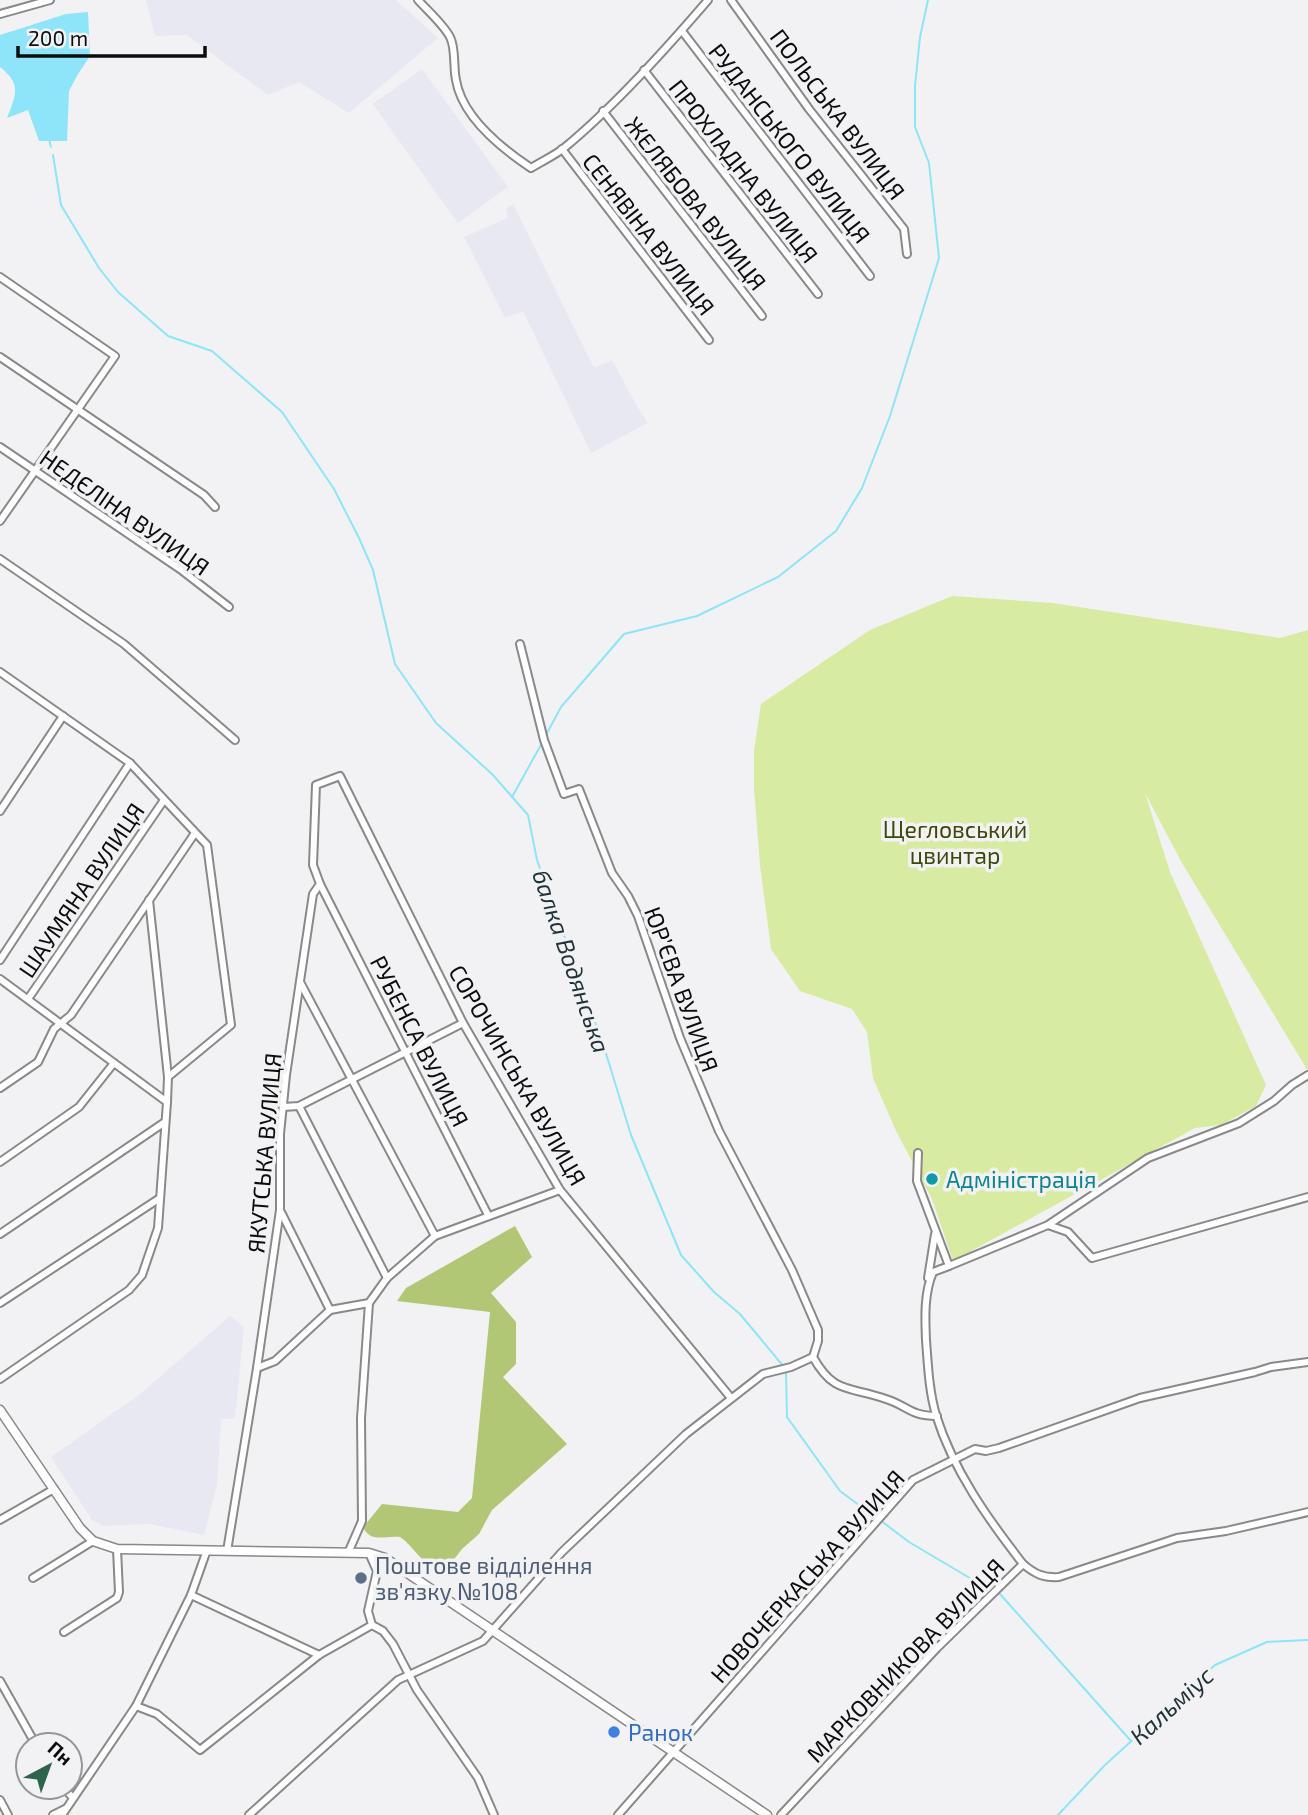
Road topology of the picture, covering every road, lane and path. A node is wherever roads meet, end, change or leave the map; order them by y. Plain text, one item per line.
1 (50, 0) edge
2 (418, 0) edge
3 (708, 0) edge
4 (731, 0) edge
5 (0, 14) edge
6 (682, 31) junction
7 (644, 70) junction
8 (603, 111) junction
9 (562, 149) junction
10 (907, 254) dead end
11 (870, 276) dead end
12 (1, 282) edge
13 (817, 294) dead end
14 (762, 316) dead end
15 (709, 340) dead end
16 (0, 357) edge
17 (77, 410) junction
18 (0, 447) edge
19 (35, 471) junction
20 (215, 506) dead end
21 (0, 521) edge
22 (0, 559) edge
23 (229, 607) dead end
24 (520, 645) dead end
25 (0, 672) edge
26 (63, 716) junction
27 (235, 740) dead end
28 (130, 763) junction
29 (340, 776) joint
30 (164, 800) junction
31 (0, 811) edge
32 (195, 833) junction
33 (320, 884) junction
34 (149, 900) junction
35 (0, 960) edge
36 (0, 979) edge
37 (300, 982) junction
38 (28, 999) junction
39 (61, 1023) junction
40 (463, 1023) junction
41 (407, 1052) junction
42 (114, 1063) junction
43 (1308, 1075) edge
44 (168, 1077) junction
45 (352, 1079) junction
46 (0, 1088) edge
47 (167, 1102) junction
48 (299, 1106) junction
49 (283, 1107) junction
50 (165, 1122) junction
51 (918, 1153) dead end
52 (0, 1162) edge
53 (560, 1189) junction
54 (1308, 1197) edge
55 (160, 1198) junction
56 (280, 1210) junction
57 (488, 1215) junction
58 (1048, 1225) junction
59 (936, 1230) junction
60 (0, 1234) edge
61 (435, 1236) junction
62 (948, 1266) junction
63 (387, 1278) junction
64 (926, 1287) junction
65 (0, 1303) edge
66 (369, 1303) junction
67 (330, 1310) junction
68 (813, 1357) junction
69 (1308, 1362) edge
70 (257, 1368) junction
71 (0, 1379) edge
72 (731, 1398) junction
73 (0, 1410) edge
74 (937, 1416) junction
75 (955, 1460) junction
76 (54, 1489) junction
77 (1308, 1512) edge
78 (0, 1520) edge
79 (93, 1541) junction
80 (117, 1549) junction
81 (207, 1550) junction
82 (227, 1551) junction
83 (348, 1553) junction
84 (369, 1553) junction
85 (1023, 1564) junction
86 (33, 1578) dead end
87 (191, 1595) junction
88 (372, 1625) junction
89 (493, 1629) junction
90 (64, 1632) dead end
91 (320, 1655) junction
92 (410, 1674) junction
93 (0, 1681) edge
94 (136, 1706) junction
95 (28, 1731) edge
96 (674, 1752) junction
97 (84, 1782) edge
98 (0, 1800) edge
99 (72, 1801) edge
100 (70, 1806) junction
101 (8, 1815) edge
102 (54, 1815) edge
103 (62, 1815) edge
104 (249, 1815) edge
105 (494, 1815) edge
106 (618, 1815) edge
107 (767, 1815) edge
108 (781, 1815) edge

1 - 5 street
2 - 9 street
3 - 6 street
4 - 10 street, ПОЛЬСЬКА ВУЛИЦЯ
6 - 7 street
6 - 11 street, РУДАНСЬКОГО ВУЛИЦЯ
7 - 8 street
7 - 13 street, ПРОХЛАДНА ВУЛИЦЯ
8 - 9 street
8 - 14 street, ЖЕЛЯБОВА ВУЛИЦЯ
9 - 15 street, СЕНЯВІНА ВУЛИЦЯ
12 - 17 street
16 - 17 street
17 - 19 street
17 - 20 street
18 - 19 street, НЕДЄЛІНА ВУЛИЦЯ
19 - 21 street
19 - 23 street, НЕДЄЛІНА ВУЛИЦЯ
22 - 27 street
24 - 68 street, ЮР’ЄВА ВУЛИЦЯ
25 - 26 street
26 - 28 street
26 - 31 street
28 - 30 street
28 - 35 street
29 - 33 street, ЯКУТСЬКА ВУЛИЦЯ
29 - 40 street, СОРОЧИНСЬКА ВУЛИЦЯ
30 - 32 street
30 - 38 street, ШАУМЯНА ВУЛИЦЯ
32 - 34 street
32 - 44 street
33 - 37 street, ЯКУТСЬКА ВУЛИЦЯ
33 - 41 street, РУБЕНСА ВУЛИЦЯ
34 - 39 street
34 - 44 street
36 - 38 street
37 - 45 street
37 - 49 street, ЯКУТСЬКА ВУЛИЦЯ
38 - 39 street
39 - 42 street
39 - 46 street
40 - 41 street
40 - 53 street, СОРОЧИНСЬКА ВУЛИЦЯ
41 - 45 street
41 - 57 street, РУБЕНСА ВУЛИЦЯ
42 - 47 street
42 - 52 street
43 - 58 street
44 - 47 street
45 - 48 street
45 - 61 street
47 - 50 street
48 - 49 street
48 - 63 street
49 - 56 street, ЯКУТСЬКА ВУЛИЦЯ
50 - 55 street
50 - 60 street
51 - 59 street
53 - 57 street
53 - 72 street, СОРОЧИНСЬКА ВУЛИЦЯ
54 - 58 street
55 - 65 street
55 - 71 street
56 - 67 street
56 - 70 street, ЯКУТСЬКА ВУЛИЦЯ
57 - 61 street
58 - 62 street
59 - 62 street
59 - 64 street
61 - 63 street
62 - 64 street
63 - 66 street
64 - 74 street
66 - 67 street
66 - 83 street
67 - 70 street
68 - 72 street
68 - 74 street
69 - 75 street, НОВОЧЕРКАСЬКА ВУЛИЦЯ
70 - 82 street, ЯКУТСЬКА ВУЛИЦЯ
72 - 89 street
73 - 76 street
74 - 75 street
75 - 85 street
75 - 96 street, НОВОЧЕРКАСЬКА ВУЛИЦЯ
76 - 78 street
76 - 79 street
77 - 85 street, МАРКОВНИКОВА ВУЛИЦЯ
79 - 80 street
79 - 86 street
80 - 81 street
80 - 90 street
81 - 82 street
81 - 87 street
82 - 83 street
83 - 84 street
84 - 88 street
84 - 89 street
85 - 108 street, МАРКОВНИКОВА ВУЛИЦЯ
87 - 91 street
87 - 94 street
88 - 91 street
88 - 92 street
89 - 92 street
89 - 96 street
91 - 94 street
92 - 104 street
92 - 105 street
93 - 95 street
94 - 97 street
96 - 106 street, НОВОЧЕРКАСЬКА ВУЛИЦЯ
96 - 107 street
98 - 101 street
99 - 100 street
100 - 102 street
100 - 103 street

